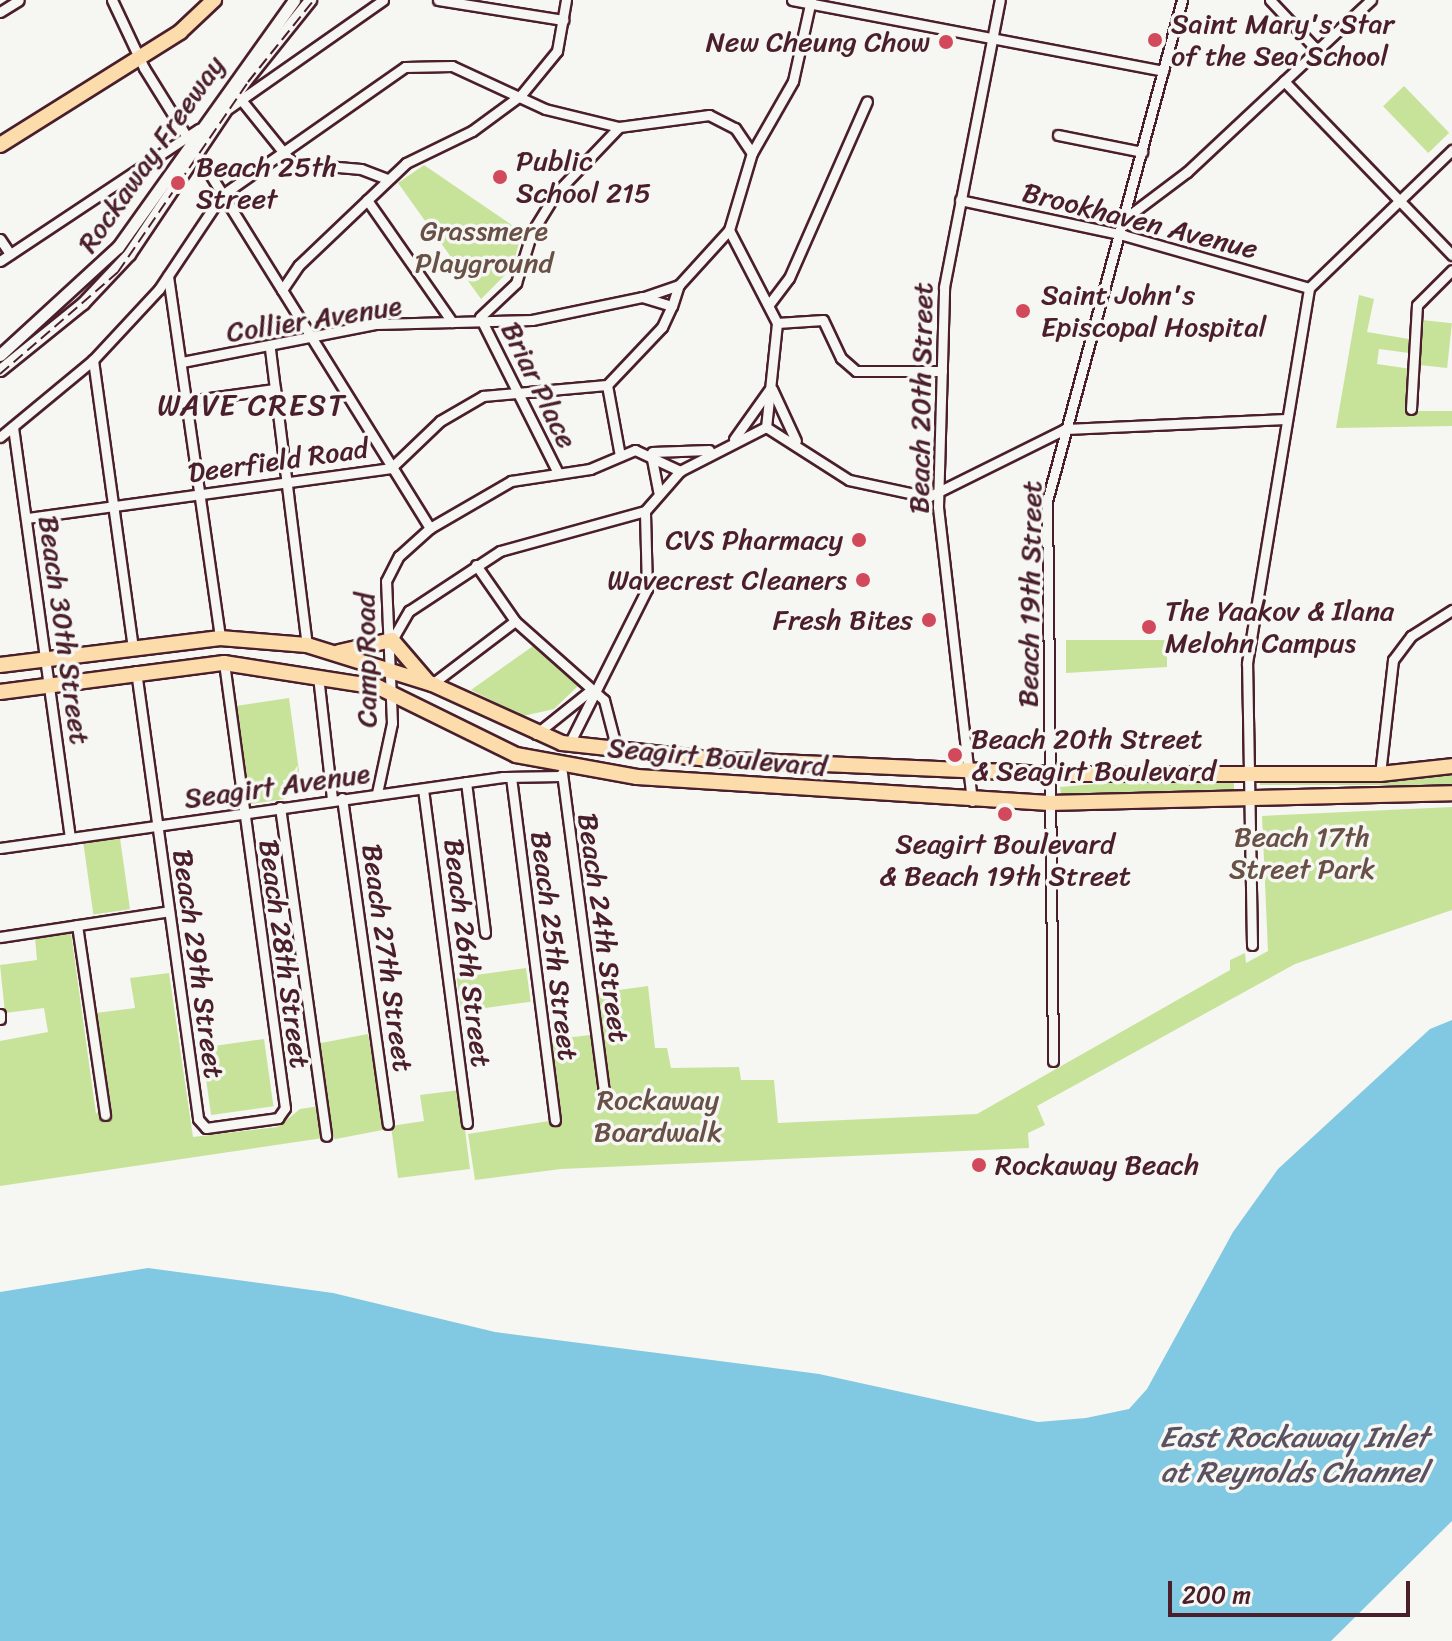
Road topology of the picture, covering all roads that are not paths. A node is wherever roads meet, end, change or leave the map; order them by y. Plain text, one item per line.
1 (19, 0) edge
2 (112, 0) edge
3 (214, 0) edge
4 (294, 0) edge
5 (310, 0) edge
6 (383, 0) edge
7 (438, 0) edge
8 (566, 0) edge
9 (792, 0) edge
10 (1000, 0) edge
11 (1182, 0) edge
12 (1270, 0) edge
13 (1371, 0) edge
14 (810, 2) edge
15 (480, 3) edge
16 (0, 12) edge
17 (563, 20) junction
18 (993, 39) junction
19 (1317, 50) junction
20 (139, 58) junction
21 (1163, 71) junction
22 (1284, 81) junction
23 (521, 95) junction
24 (238, 97) junction
25 (867, 101) dead end
26 (619, 127) junction
27 (1058, 135) dead end
28 (187, 140) junction
29 (0, 145) edge
30 (280, 149) junction
31 (1452, 150) edge
32 (1142, 152) junction
33 (752, 153) junction
34 (197, 154) junction
35 (387, 179) junction
36 (222, 195) junction
37 (367, 200) junction
38 (960, 200) junction
39 (1399, 200) junction
40 (1127, 217) junction
41 (729, 230) junction
42 (1123, 235) junction
43 (0, 239) edge
44 (10, 254) junction
45 (1452, 255) edge
46 (0, 261) edge
47 (1452, 270) edge
48 (168, 276) junction
49 (679, 285) junction
50 (1309, 288) junction
51 (282, 290) junction
52 (642, 297) junction
53 (770, 303) junction
54 (672, 306) junction
55 (480, 317) junction
56 (452, 322) junction
57 (777, 323) junction
58 (314, 341) junction
59 (270, 349) junction
60 (0, 355) edge
61 (93, 360) junction
62 (182, 362) junction
63 (0, 370) edge
64 (942, 371) junction
65 (607, 385) junction
66 (771, 387) junction
67 (275, 389) junction
68 (520, 392) junction
69 (187, 401) junction
70 (1411, 409) dead end
71 (1287, 419) junction
72 (13, 427) junction
73 (766, 427) junction
74 (1065, 429) junction
75 (0, 437) edge
76 (733, 441) junction
77 (800, 447) junction
78 (713, 450) junction
79 (649, 452) junction
80 (620, 456) junction
81 (391, 468) junction
82 (680, 471) junction
83 (558, 473) junction
84 (288, 482) junction
85 (658, 491) junction
86 (200, 494) junction
87 (940, 494) junction
88 (113, 507) junction
89 (645, 511) junction
90 (27, 518) junction
91 (430, 528) junction
92 (476, 565) junction
93 (386, 596) junction
94 (1452, 610) edge
95 (409, 611) junction
96 (515, 621) junction
97 (220, 638) junction
98 (392, 640) junction
99 (307, 645) junction
100 (133, 648) junction
101 (339, 652) junction
102 (46, 659) junction
103 (224, 663) junction
104 (0, 665) edge
105 (393, 670) junction
106 (136, 671) junction
107 (319, 672) junction
108 (430, 684) junction
109 (49, 685) junction
110 (594, 688) junction
111 (0, 692) edge
112 (393, 692) junction
113 (536, 734) junction
114 (569, 744) junction
115 (617, 750) junction
116 (1452, 766) edge
117 (562, 772) junction
118 (968, 772) junction
119 (1050, 774) junction
120 (1380, 774) junction
121 (1247, 775) junction
122 (511, 777) junction
123 (466, 782) junction
124 (423, 789) junction
125 (377, 793) junction
126 (1452, 793) edge
127 (337, 799) junction
128 (1248, 800) junction
129 (972, 801) junction
130 (1049, 803) junction
131 (280, 807) junction
132 (242, 812) junction
133 (157, 826) junction
134 (70, 838) junction
135 (0, 848) edge
136 (169, 911) junction
137 (77, 925) junction
138 (485, 933) dead end
139 (0, 937) edge
140 (1252, 945) dead end
141 (1053, 1061) dead end
142 (604, 1094) dead end
143 (105, 1115) dead end
144 (198, 1119) joint
145 (555, 1120) dead end
146 (467, 1123) dead end
147 (388, 1124) dead end
148 (326, 1136) dead end

1 - 16 street
2 - 20 street
3 - 20 main road
4 - 28 street, Rockaway Freeway
5 - 24 street, Rockaway Freeway
6 - 24 street
7 - 15 street
8 - 17 street
9 - 14 street
10 - 18 street, Beach 20th Street
11 - 21 street, Beach 19th Street
12 - 19 street
13 - 19 street
14 - 18 street
14 - 33 street
15 - 17 street
17 - 23 street
18 - 21 street
18 - 38 street, Beach 20th Street
19 - 22 street
20 - 28 street
20 - 29 main road
21 - 32 street, Beach 19th Street
22 - 39 street
22 - 40 street
23 - 26 street
23 - 30 street
23 - 35 street
24 - 30 street
24 - 34 street, Rockaway Freeway
25 - 53 street
26 - 33 street
26 - 55 street, Briar Place
27 - 32 street
28 - 34 street
28 - 44 street
28 - 60 street, Rockaway Freeway
30 - 35 street
30 - 36 street
31 - 39 street
32 - 40 street, Beach 19th Street
33 - 41 street
34 - 36 street
34 - 63 street, Rockaway Freeway
35 - 37 street
36 - 48 street
36 - 51 street
37 - 51 street
37 - 56 street
38 - 42 street, Brookhaven Avenue
38 - 64 street, Beach 20th Street
39 - 45 street
39 - 50 street
40 - 42 street, Beach 19th Street
41 - 49 street, Collier Avenue
41 - 53 street
42 - 50 street, Brookhaven Avenue
42 - 74 street, Beach 19th Street
43 - 44 street
44 - 46 street
47 - 70 street
48 - 61 street
48 - 62 street
49 - 52 street, Collier Avenue
49 - 54 street, Collier Avenue
50 - 71 street
51 - 58 street
52 - 54 street, Collier Avenue
52 - 55 street, Collier Avenue
53 - 57 street
54 - 65 street
55 - 56 street, Collier Avenue
55 - 68 street, Briar Place
56 - 58 street, Collier Avenue
57 - 64 street
57 - 66 street
58 - 59 street, Collier Avenue
58 - 81 street
59 - 62 street, Collier Avenue
59 - 67 street
61 - 72 street
61 - 88 street
62 - 69 street
64 - 87 street, Beach 20th Street
65 - 68 street, Deerfield Road
65 - 80 street
66 - 73 street
66 - 76 street
66 - 77 street
67 - 69 street
67 - 84 street
68 - 81 street, Deerfield Road
68 - 83 street, Briar Place
69 - 86 street
71 - 74 street
71 - 121 street
72 - 75 street
72 - 90 street, Beach 30th Street
73 - 76 street
73 - 77 street
74 - 87 street
74 - 119 street, Beach 19th Street
76 - 78 street
77 - 87 street
78 - 79 street, Camp Road
78 - 82 street
79 - 80 street, Camp Road
79 - 82 street
79 - 85 street
80 - 83 street, Camp Road
81 - 84 street, Deerfield Road
81 - 91 street
82 - 85 street
83 - 91 street, Camp Road
84 - 86 street, Deerfield Road
84 - 99 street
85 - 89 street
86 - 88 street, Deerfield Road
86 - 97 street
87 - 118 street, Beach 20th Street
88 - 90 street, Deerfield Road
88 - 100 street
89 - 92 street
89 - 110 street
90 - 102 street, Beach 30th Street
91 - 93 street, Camp Road
92 - 95 street
92 - 96 street
93 - 95 street
93 - 98 street, Camp Road
94 - 120 street
95 - 98 street
96 - 108 street
96 - 110 street
97 - 99 main road, Seagirt Boulevard
97 - 100 main road, Seagirt Boulevard
98 - 101 main road
98 - 105 street, Camp Road
98 - 108 main road
99 - 101 main road, Seagirt Boulevard
100 - 102 main road, Seagirt Boulevard
101 - 105 main road, Seagirt Boulevard
102 - 104 main road, Seagirt Boulevard
102 - 109 street, Beach 30th Street
103 - 106 main road, Seagirt Boulevard
103 - 107 main road, Seagirt Boulevard
103 - 132 street, Beach 28th Street
105 - 108 main road, Seagirt Boulevard
105 - 112 street, Camp Road
106 - 109 main road, Seagirt Boulevard
106 - 133 street, Beach 29th Street
107 - 112 main road, Seagirt Boulevard
107 - 127 street, Beach 27th Street
108 - 113 main road, Seagirt Boulevard
109 - 111 main road, Seagirt Boulevard
109 - 134 street, Beach 30th Street
110 - 113 street
110 - 114 street
110 - 115 street
112 - 117 main road, Seagirt Boulevard
112 - 125 street, Camp Road
113 - 114 main road, Seagirt Boulevard
114 - 115 main road, Seagirt Boulevard
115 - 118 main road, Seagirt Boulevard
116 - 120 main road, Seagirt Boulevard
117 - 122 street, Seagirt Avenue
117 - 129 main road, Seagirt Boulevard
117 - 142 street, Beach 24th Street
118 - 119 main road, Seagirt Boulevard
118 - 129 street, Beach 20th Street
119 - 121 main road, Seagirt Boulevard
119 - 130 street, Beach 19th Street
120 - 121 main road, Seagirt Boulevard
121 - 128 street
122 - 123 street, Seagirt Avenue
122 - 145 street, Beach 25th Street
123 - 124 street, Seagirt Avenue
123 - 138 street
124 - 125 street, Seagirt Avenue
124 - 146 street, Beach 26th Street
125 - 127 street, Seagirt Avenue
126 - 128 main road, Seagirt Boulevard
127 - 131 street, Seagirt Avenue
127 - 147 street, Beach 27th Street
128 - 130 main road, Seagirt Boulevard
128 - 140 street
129 - 130 main road, Seagirt Boulevard
130 - 141 street, Beach 19th Street
131 - 132 street, Seagirt Avenue
131 - 148 street, Beach 28th Street
132 - 133 street, Seagirt Avenue
132 - 144 street, Beach 28th Street
133 - 134 street, Seagirt Avenue
133 - 136 street, Beach 29th Street
134 - 135 street, Seagirt Avenue
136 - 137 street
136 - 144 street, Beach 29th Street
137 - 139 street
137 - 143 street

